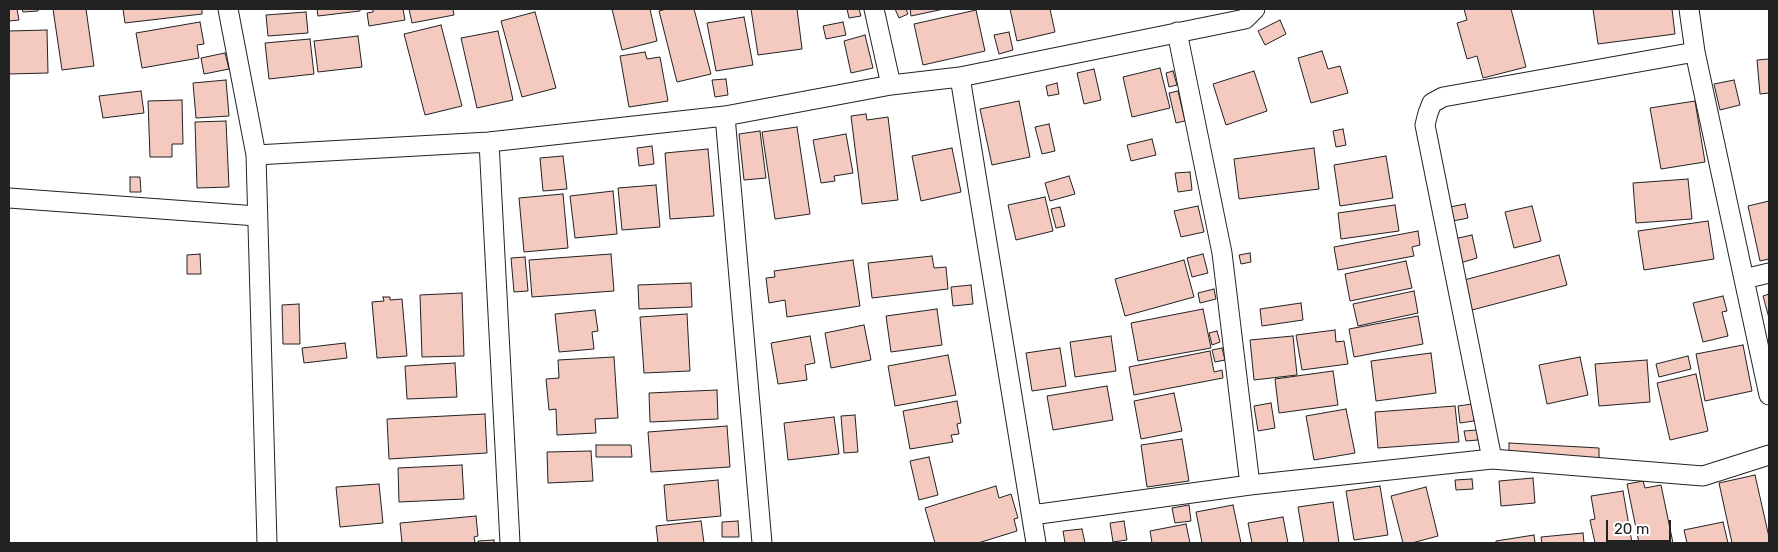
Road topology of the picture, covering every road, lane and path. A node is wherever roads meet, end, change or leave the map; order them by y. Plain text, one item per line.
1 (228, 9) edge
2 (874, 9) edge
3 (1255, 9) edge
4 (1689, 9) edge
5 (1177, 32) junction
6 (1695, 52) junction
7 (960, 77) junction
8 (891, 85) junction
9 (726, 116) junction
10 (489, 142) junction
11 (256, 155) junction
12 (9, 198) edge
13 (257, 216) junction
14 (1769, 274) edge
15 (1744, 279) junction
16 (1769, 394) edge
17 (1769, 455) edge
18 (1492, 459) junction
19 (1250, 485) junction
20 (1032, 515) junction
21 (267, 543) edge
22 (510, 543) edge
23 (762, 543) edge
24 (1036, 543) edge

1 - 11 street
2 - 8 street
3 - 5 street
4 - 6 street
5 - 7 street
5 - 19 street
6 - 15 street
6 - 18 street
7 - 8 street
7 - 20 street
8 - 9 street
9 - 10 street
9 - 23 street
10 - 11 street
10 - 22 street
11 - 13 street
12 - 13 street
13 - 21 street
14 - 15 street
15 - 16 street
17 - 18 street
18 - 19 street
19 - 20 street
20 - 24 street

